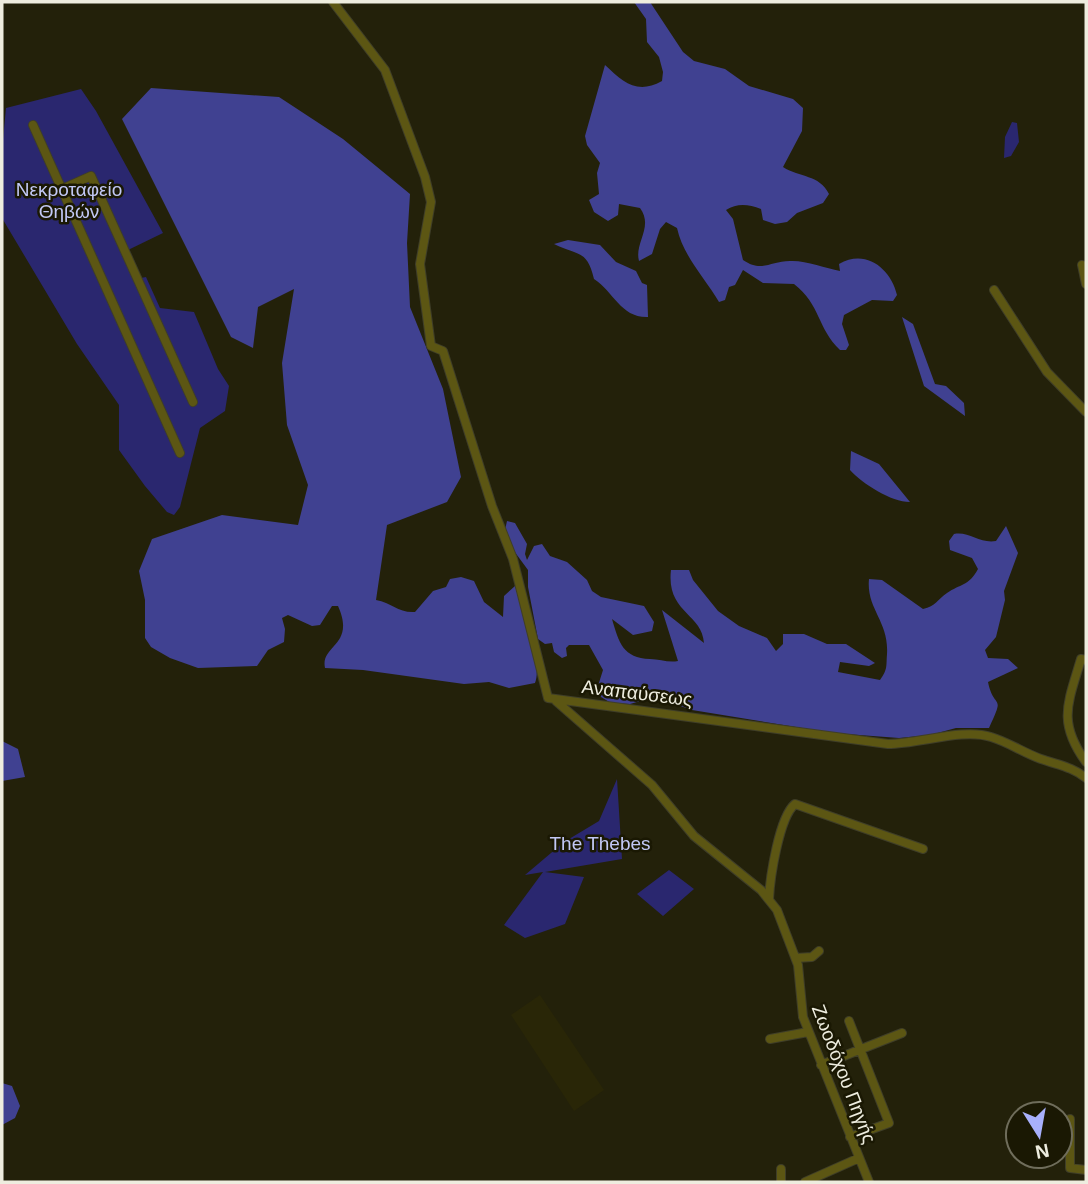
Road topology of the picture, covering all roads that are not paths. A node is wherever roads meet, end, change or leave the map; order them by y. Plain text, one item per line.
1 (333, 2) edge
2 (33, 125) dead end
3 (62, 189) junction
4 (1082, 265) dead end
5 (1086, 284) edge
6 (994, 290) dead end
7 (193, 402) dead end
8 (1086, 412) edge
9 (180, 453) dead end
10 (1086, 660) edge
11 (554, 699) junction
12 (581, 702) junction
13 (572, 715) junction
14 (1086, 762) edge
15 (1086, 778) edge
16 (923, 849) dead end
17 (769, 899) junction
18 (819, 951) dead end
19 (796, 958) junction
20 (849, 1021) dead end
21 (808, 1032) junction
22 (902, 1033) dead end
23 (770, 1039) dead end
24 (861, 1049) junction
25 (821, 1065) junction
26 (850, 1137) junction
27 (859, 1158) junction
28 (781, 1169) dead end
29 (781, 1182) edge
30 (805, 1182) edge
31 (869, 1182) edge

1 - 11 street, Αναπαύσεως
2 - 3 street
3 - 7 street
3 - 9 street
4 - 5 street
6 - 8 street
10 - 14 street
11 - 12 street, Αναπαύσεως
11 - 13 street, Ζωοδόχου Πηγής
12 - 13 street
12 - 15 street, Αναπαύσεως
13 - 17 street, Ζωοδόχου Πηγής
16 - 17 street
17 - 19 street, Ζωοδόχου Πηγής
18 - 19 street
19 - 21 street, Ζωοδόχου Πηγής
20 - 24 street
21 - 23 street
21 - 25 street, Ζωοδόχου Πηγής
22 - 24 street
24 - 25 street
24 - 26 street
25 - 26 street, Ζωοδόχου Πηγής
26 - 27 street, Ζωοδόχου Πηγής
27 - 30 street
27 - 31 street, Ζωοδόχου Πηγής
28 - 29 street

